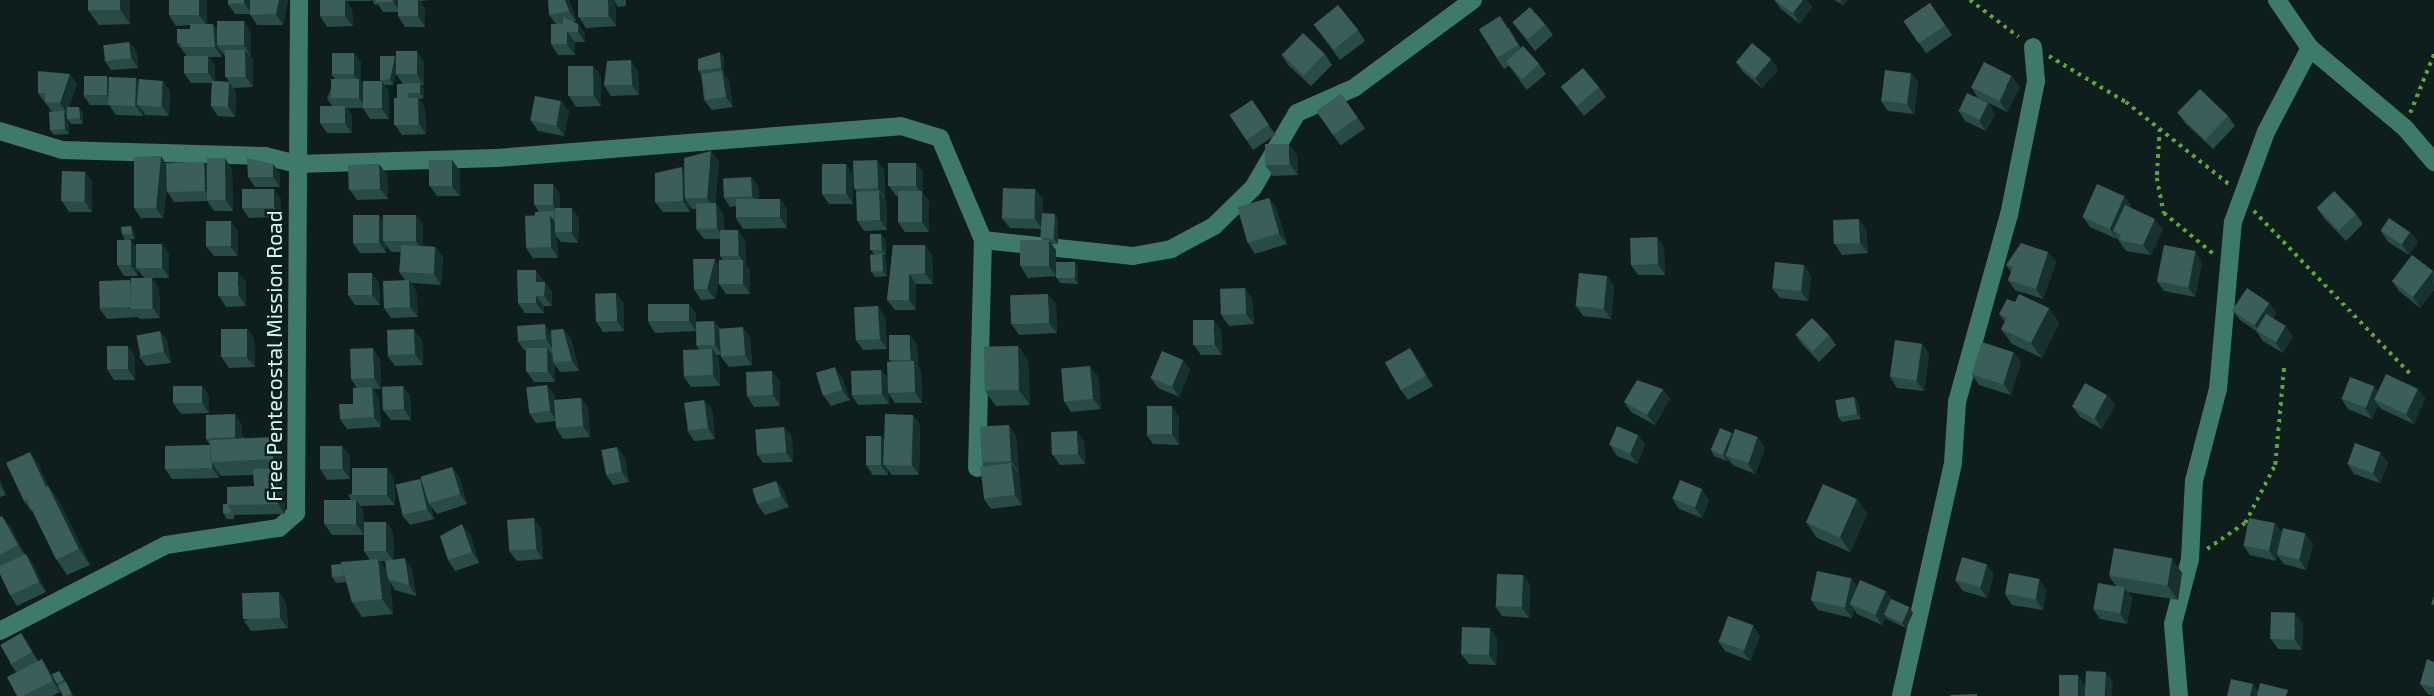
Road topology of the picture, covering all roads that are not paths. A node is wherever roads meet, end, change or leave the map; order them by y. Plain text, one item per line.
1 (299, 0) edge
2 (1473, 0) edge
3 (2277, 0) edge
4 (2033, 47) road end
5 (2309, 48) junction
6 (0, 131) edge
7 (2434, 162) edge
8 (296, 164) junction
9 (983, 240) junction
10 (977, 468) edge
11 (0, 631) edge
12 (2180, 695) edge
13 (1901, 696) edge

1 - 8 street, Free Pentecostal Mission Road
2 - 9 street
3 - 5 street
4 - 13 street
5 - 7 street
5 - 12 street
6 - 8 street
8 - 9 street
8 - 11 street, Free Pentecostal Mission Road
9 - 10 street

